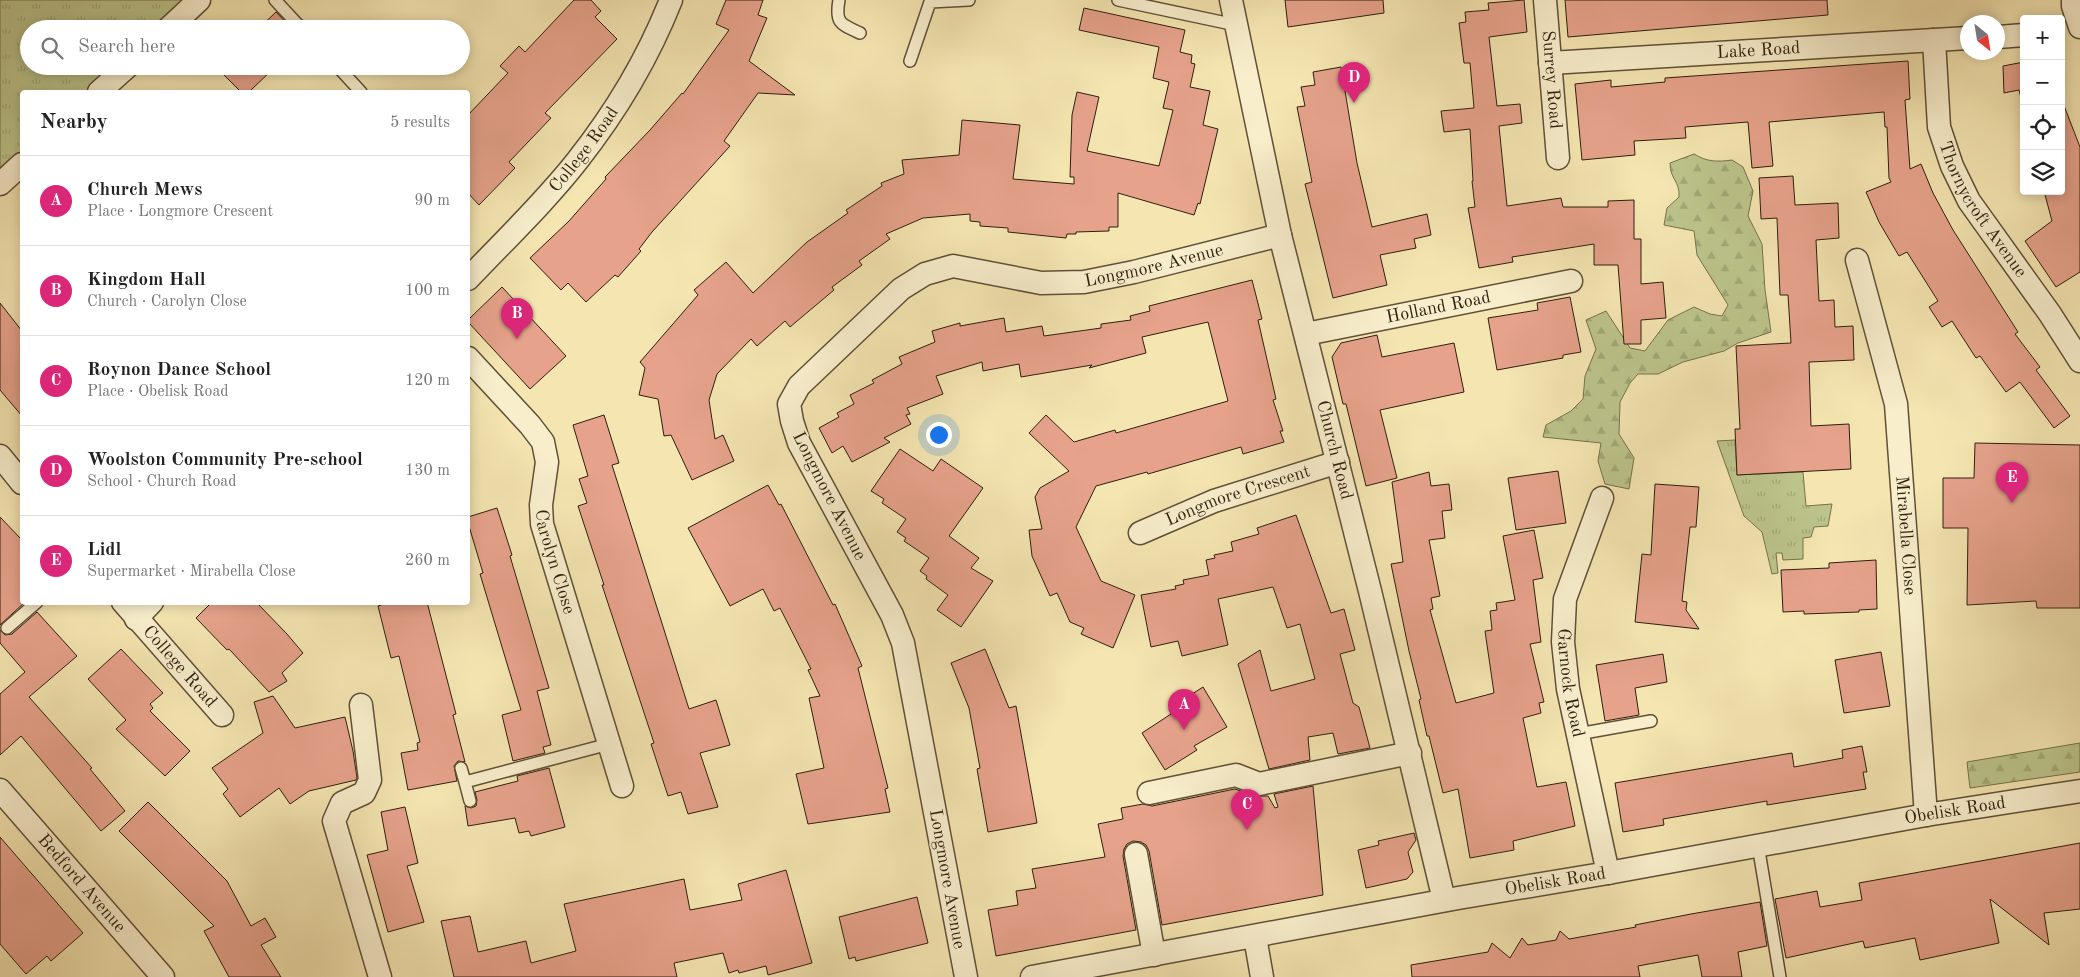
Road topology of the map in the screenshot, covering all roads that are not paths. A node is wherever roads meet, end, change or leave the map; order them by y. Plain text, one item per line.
1 (199, 0) edge
2 (276, 0) edge
3 (671, 0) edge
4 (839, 0) edge
5 (969, 0) edge
6 (1118, 0) edge
7 (1231, 0) edge
8 (1545, 0) edge
9 (2073, 0) edge
10 (178, 20) edge
11 (294, 20) edge
12 (1236, 25) junction
13 (2080, 27) edge
14 (860, 33) dead end
15 (2080, 33) edge
16 (2065, 34) edge
17 (2020, 36) edge
18 (2005, 37) edge
19 (1960, 38) edge
20 (1934, 40) junction
21 (910, 62) dead end
22 (1550, 63) junction
23 (118, 75) edge
24 (345, 75) edge
25 (101, 90) edge
26 (359, 90) edge
27 (1558, 158) dead end
28 (20, 166) edge
29 (0, 184) edge
30 (1280, 235) junction
31 (1857, 260) dead end
32 (470, 277) edge
33 (1571, 281) dead end
34 (1306, 334) junction
35 (470, 360) edge
36 (2080, 361) edge
37 (0, 456) edge
38 (1338, 462) junction
39 (20, 481) edge
40 (1602, 498) dead end
41 (1140, 533) dead end
42 (34, 605) edge
43 (145, 605) edge
44 (130, 611) edge
45 (7, 628) dead end
46 (362, 705) dead end
47 (222, 715) dead end
48 (1651, 721) dead end
49 (1578, 734) junction
50 (609, 744) junction
51 (1410, 753) junction
52 (461, 768) dead end
53 (465, 782) junction
54 (622, 786) dead end
55 (0, 790) edge
56 (2080, 791) edge
57 (1149, 793) dead end
58 (470, 800) dead end
59 (1926, 815) junction
60 (1758, 846) junction
61 (1136, 854) dead end
62 (1608, 873) junction
63 (1444, 900) junction
64 (1255, 937) junction
65 (1154, 955) junction
66 (163, 977) edge
67 (380, 977) edge
68 (966, 977) edge
69 (1032, 977) edge
70 (1262, 977) edge
71 (1780, 977) edge

1 - 10 street
2 - 11 lane
3 - 32 street, College Road
4 - 14 lane
5 - 21 lane
6 - 12 lane
7 - 12 street, Church Road
8 - 22 street, Surrey Road
9 - 13 street
12 - 30 street, Church Road
15 - 16 street
17 - 18 street
19 - 20 street, Lake Road
20 - 22 street, Lake Road
20 - 36 street, Thornycroft Avenue
22 - 27 street, Surrey Road
23 - 25 street
24 - 26 lane
28 - 29 street
30 - 34 street, Church Road
30 - 68 street, Longmore Avenue
31 - 59 street, Mirabella Close
33 - 34 street, Holland Road
34 - 38 street, Church Road
35 - 50 street, Carolyn Close
37 - 39 street
38 - 41 street, Longmore Crescent
38 - 51 street, Church Road
40 - 49 street, Garnock Road
42 - 45 lane
43 - 44 street, College Road
44 - 47 street, College Road
46 - 67 street
48 - 49 lane
49 - 62 street, Garnock Road
50 - 53 lane
50 - 54 street, Carolyn Close
51 - 57 street
51 - 63 street, Church Road
52 - 53 lane
53 - 58 lane
55 - 66 street, Bedford Avenue
56 - 59 street, Obelisk Road
59 - 60 street, Obelisk Road
60 - 62 street, Obelisk Road
60 - 71 lane
61 - 65 street
62 - 63 street, Obelisk Road
63 - 64 street, Obelisk Road
64 - 65 street, Obelisk Road
64 - 70 street
65 - 69 street, Obelisk Road

